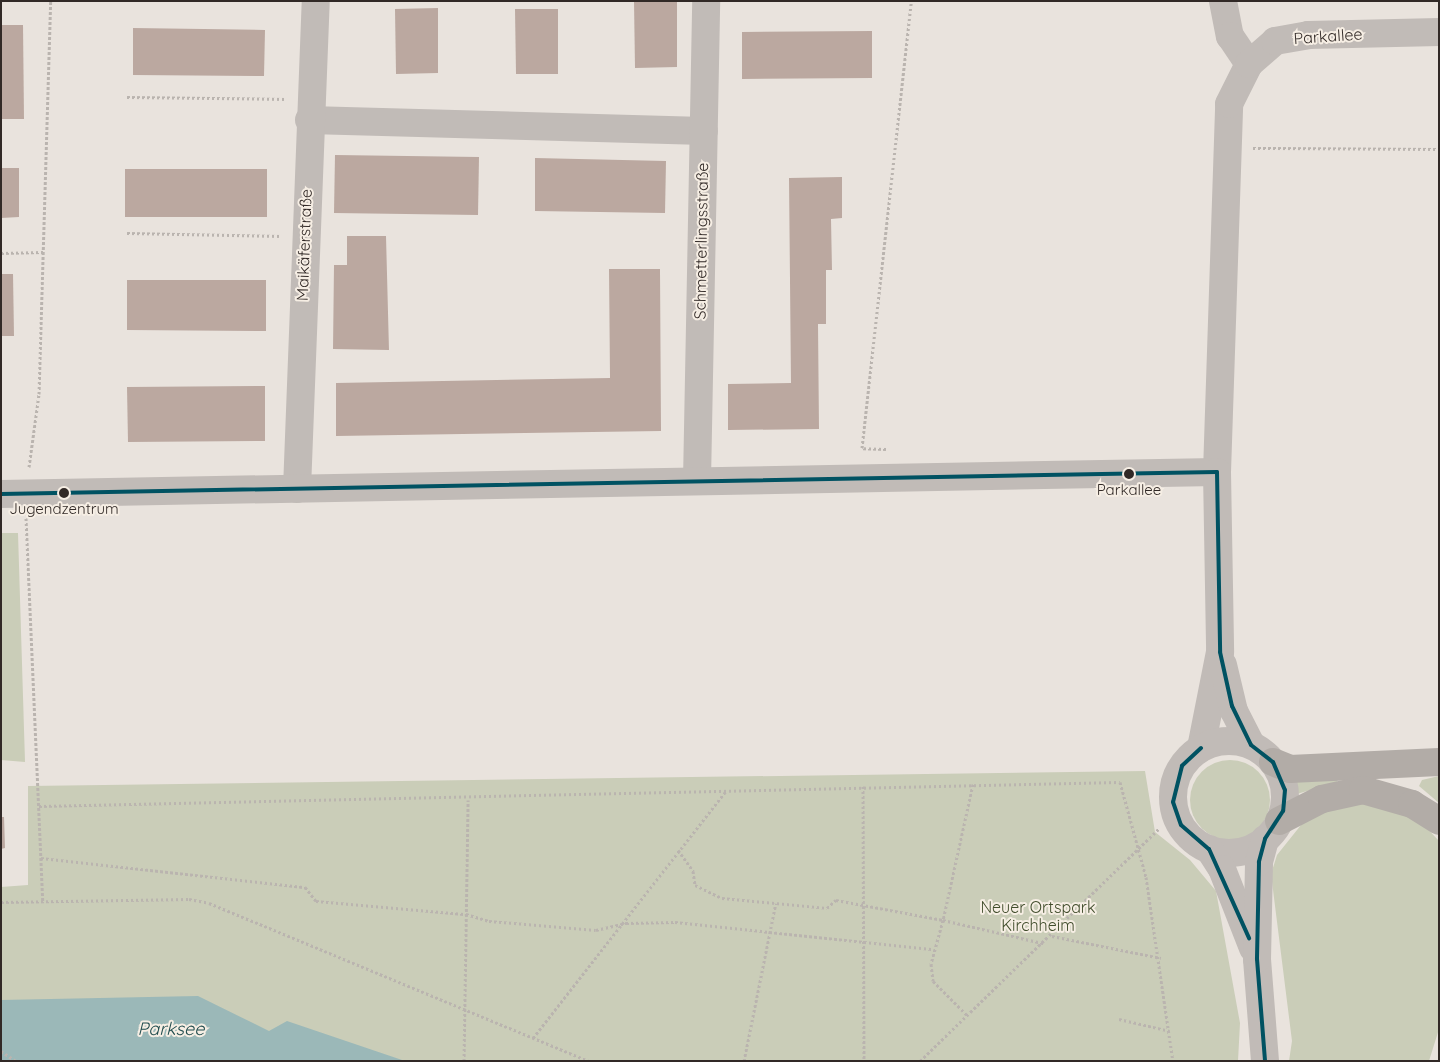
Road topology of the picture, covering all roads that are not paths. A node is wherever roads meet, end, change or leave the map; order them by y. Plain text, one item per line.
1 (316, 1) edge
2 (706, 1) edge
3 (1223, 1) edge
4 (1439, 32) edge
5 (1249, 64) junction
6 (309, 109) junction
7 (704, 131) junction
8 (1217, 472) junction
9 (697, 482) junction
10 (297, 489) junction
11 (13, 494) edge
12 (1220, 652) junction
13 (1251, 745) junction
14 (1201, 748) junction
15 (1273, 762) junction
16 (1439, 762) edge
17 (1439, 821) edge
18 (1272, 830) junction
19 (1210, 849) junction
20 (1257, 959) junction
21 (1265, 1061) edge

1 - 6 street, Maikäferstraße
2 - 7 street, Schmetterlingsstraße
3 - 5 street
4 - 5 street, Parkallee
5 - 8 street, Parkallee
6 - 7 street
6 - 10 street, Maikäferstraße
7 - 9 street, Schmetterlingsstraße
8 - 9 street
8 - 12 street, Parkallee
9 - 10 street
10 - 11 street
12 - 13 street, Parkallee
12 - 14 street, Parkallee
13 - 14 street
13 - 15 street
14 - 19 street
15 - 16 main road
15 - 18 street
17 - 18 main road
18 - 19 street
18 - 20 street
19 - 20 street
20 - 21 street

